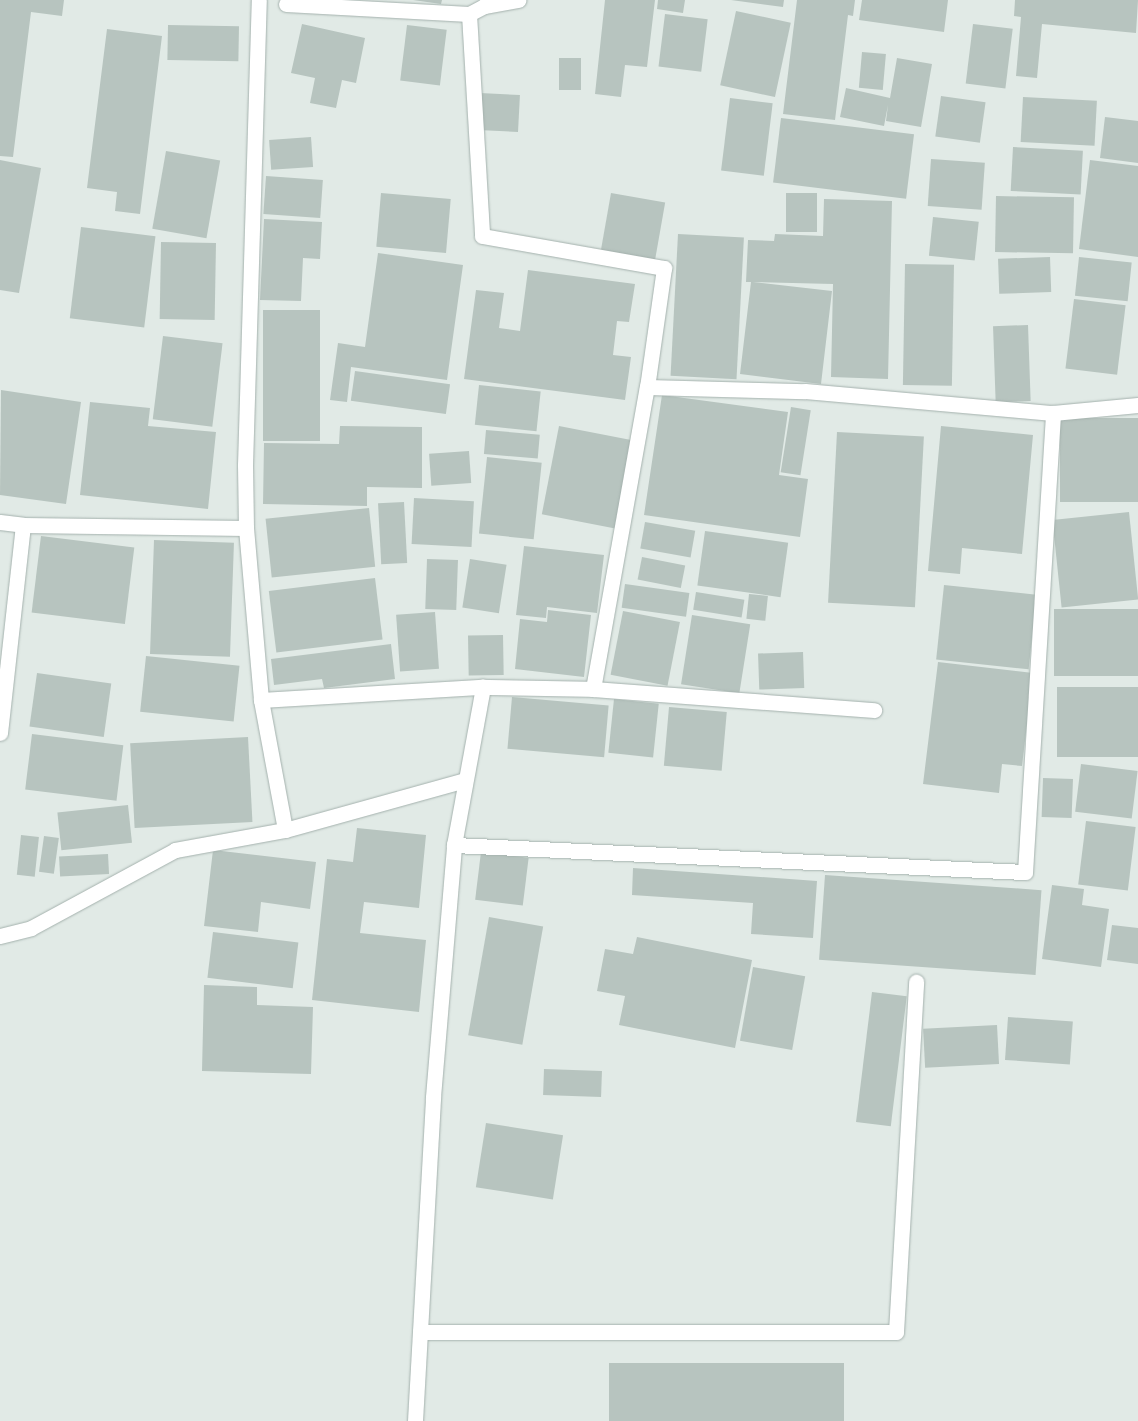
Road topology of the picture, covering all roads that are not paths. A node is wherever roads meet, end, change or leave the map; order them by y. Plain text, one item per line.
1 (259, 0) edge
2 (518, 0) edge
3 (283, 1) edge
4 (469, 14) junction
5 (647, 387) junction
6 (1138, 405) edge
7 (1054, 413) junction
8 (0, 522) edge
9 (22, 525) junction
10 (246, 528) junction
11 (483, 687) junction
12 (593, 689) junction
13 (261, 700) junction
14 (874, 710) dead end
15 (0, 733) edge
16 (465, 780) junction
17 (285, 830) junction
18 (454, 845) junction
19 (0, 936) edge
20 (916, 982) dead end
21 (420, 1332) junction
22 (415, 1421) edge

1 - 10 street
2 - 4 street
3 - 4 street
4 - 5 street
5 - 7 street
5 - 12 street
6 - 7 street
7 - 18 street
8 - 9 street
9 - 10 street
9 - 15 street
10 - 13 street
11 - 12 street
11 - 13 street
11 - 16 street
12 - 14 street
13 - 17 street
16 - 17 street
16 - 18 street
17 - 19 street
18 - 21 street
20 - 21 street
21 - 22 street

